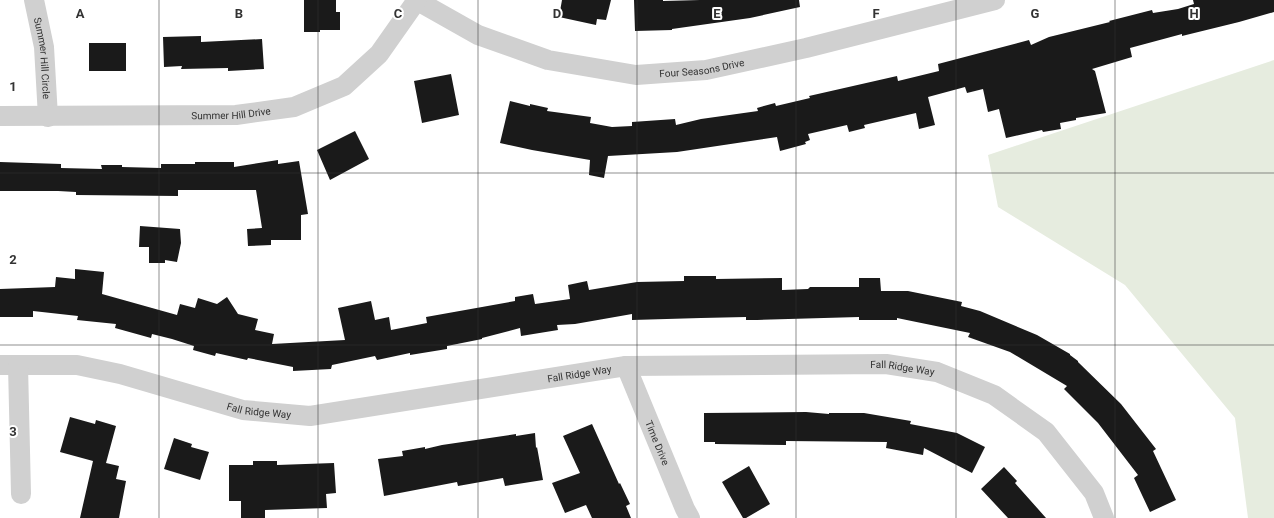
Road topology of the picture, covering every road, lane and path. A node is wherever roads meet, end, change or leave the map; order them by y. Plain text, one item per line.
1 (34, 0) edge
2 (416, 0) edge
3 (995, 0) edge
4 (0, 116) edge
5 (48, 116) junction
6 (9, 365) edge
7 (626, 366) junction
8 (21, 494) dead end
9 (690, 518) edge
10 (1104, 518) edge

1 - 5 street, Summer Hill Circle
2 - 3 street, Four Seasons Drive
2 - 5 street, Summer Hill Drive
4 - 5 street, Summer Hill Drive
6 - 7 street, Fall Ridge Way
6 - 8 street
7 - 9 street, Time Drive
7 - 10 street, Fall Ridge Way

